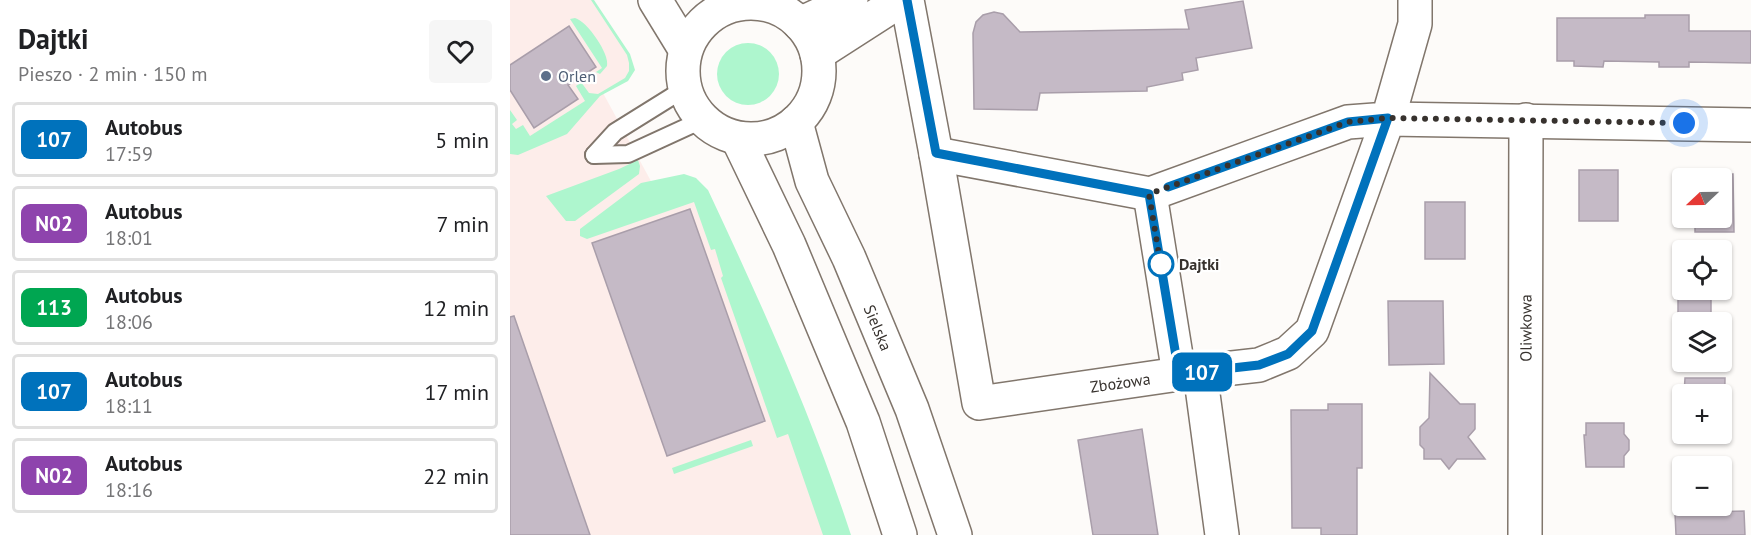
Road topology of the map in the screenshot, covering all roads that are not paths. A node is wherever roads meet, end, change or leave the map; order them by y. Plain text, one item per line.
1 (655, 0) edge
2 (851, 0) edge
3 (901, 0) edge
4 (907, 0) edge
5 (1416, 0) edge
6 (729, 3) edge
7 (800, 24) junction
8 (685, 49) junction
9 (817, 54) junction
10 (684, 89) junction
11 (1388, 118) junction
12 (702, 120) junction
13 (1526, 120) junction
14 (796, 122) junction
15 (1751, 125) edge
16 (738, 139) junction
17 (936, 153) junction
18 (1149, 194) junction
19 (1189, 373) junction
20 (900, 535) edge
21 (955, 535) edge
22 (1222, 535) edge
23 (1525, 535) edge

1 - 8 street
2 - 7 street
3 - 9 street
4 - 17 street
5 - 11 street, Zbożowa
6 - 7 street
6 - 8 street
7 - 9 street
8 - 10 street
9 - 14 street
10 - 12 street
10 - 12 lane
11 - 13 street
11 - 18 street
11 - 19 street, Zbożowa
12 - 16 street
13 - 15 street
13 - 23 street, Oliwkowa
14 - 16 street
14 - 21 street, Sielska
16 - 20 street
17 - 18 street
17 - 19 street, Zbożowa
18 - 19 street
19 - 22 street

